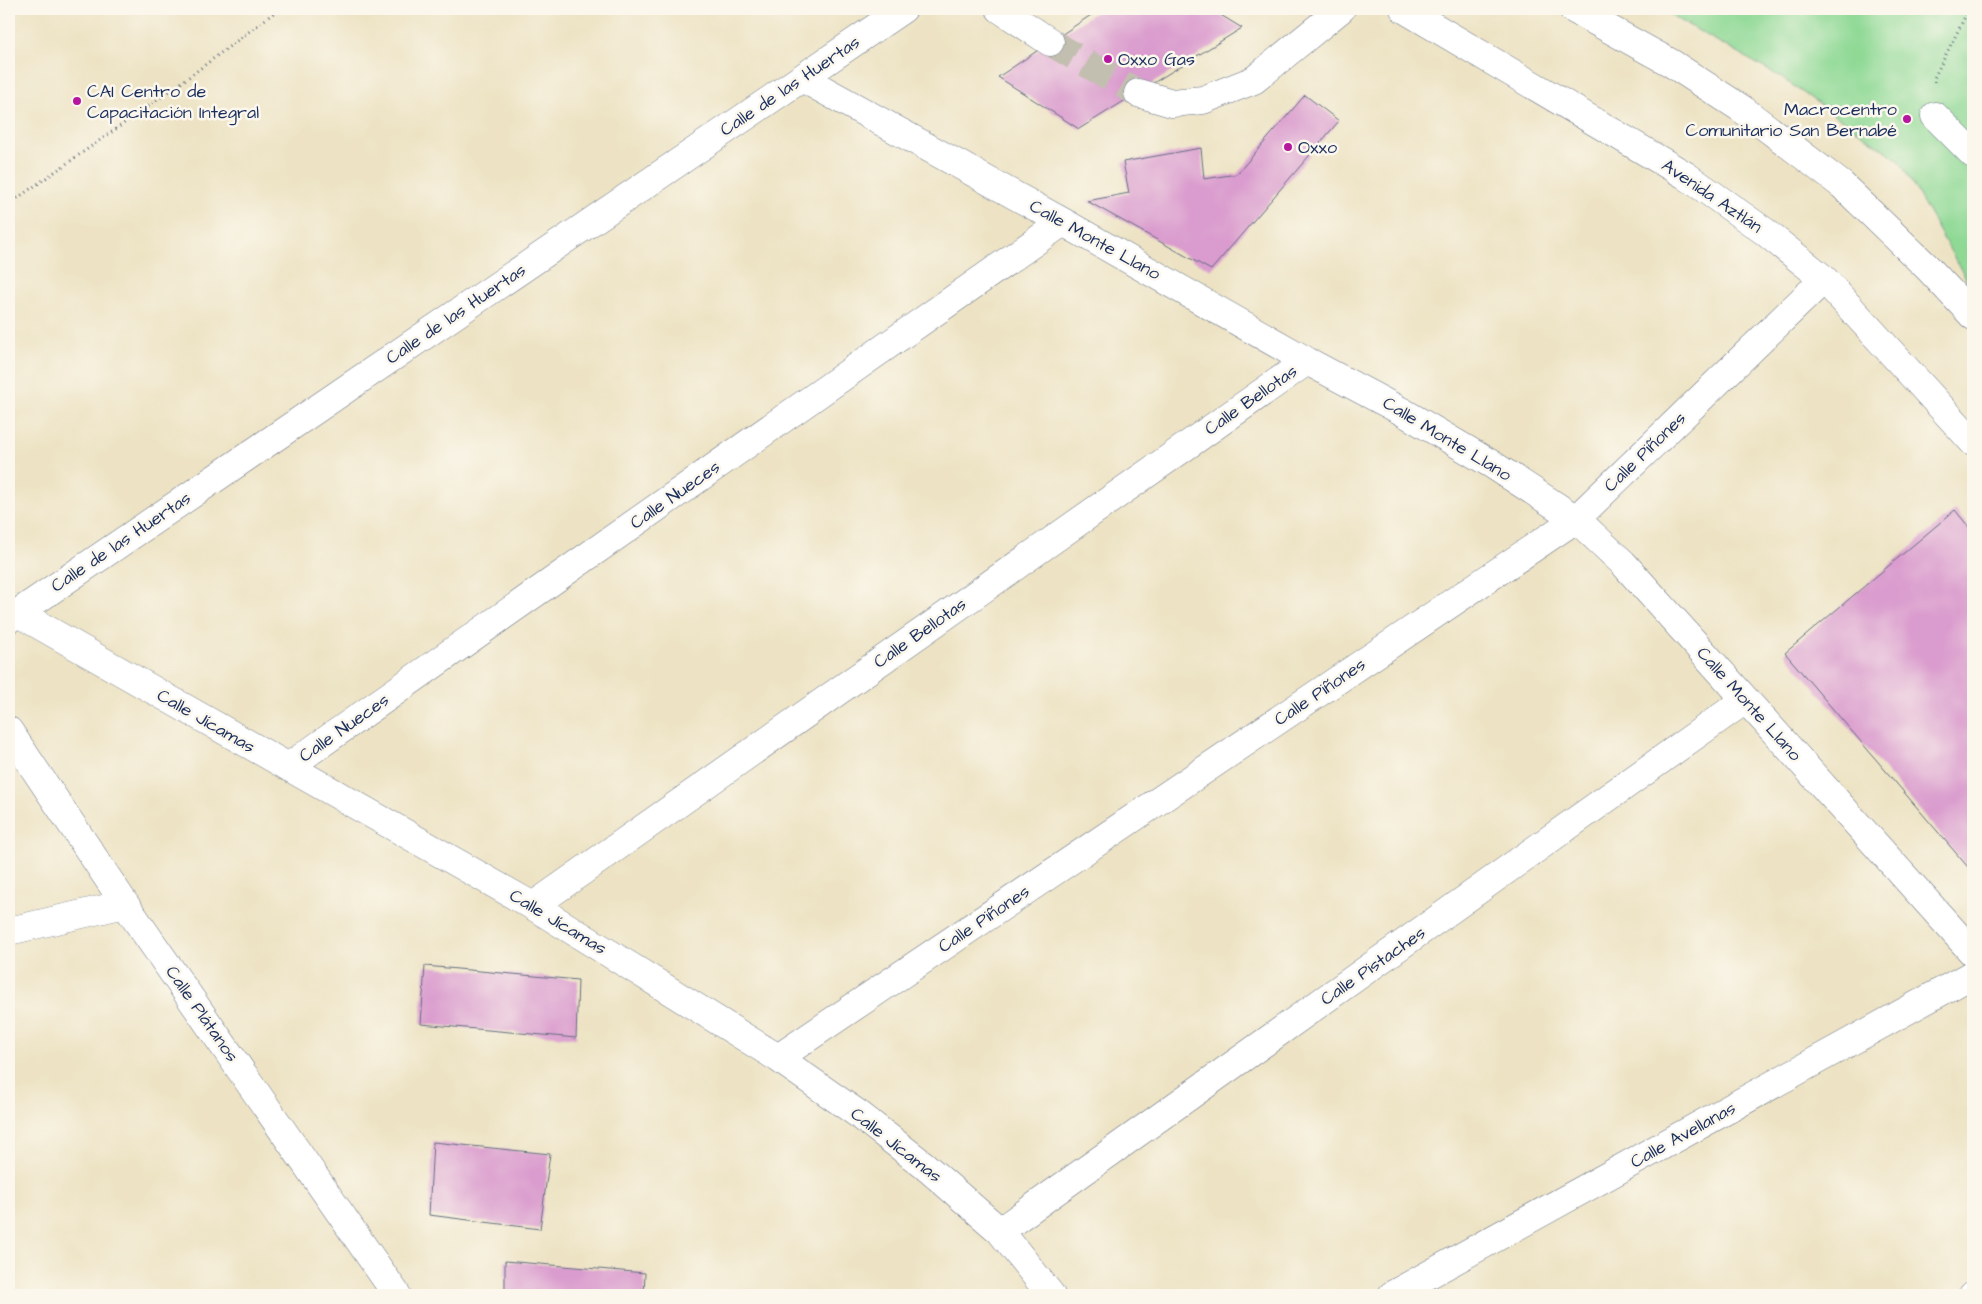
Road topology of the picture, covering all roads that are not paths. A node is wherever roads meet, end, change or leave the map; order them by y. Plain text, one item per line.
1 (903, 9) edge
2 (1000, 9) edge
3 (1341, 9) edge
4 (1404, 9) edge
5 (1573, 9) edge
6 (1050, 42) tunnel mouth
7 (802, 78) junction
8 (1138, 93) tunnel mouth
9 (1934, 116) road end
10 (1973, 154) edge
11 (1063, 222) junction
12 (1824, 279) junction
13 (1973, 316) edge
14 (1308, 360) junction
15 (1973, 442) edge
16 (1576, 519) junction
17 (13, 616) edge
18 (1745, 700) junction
19 (9, 731) edge
20 (288, 767) junction
21 (125, 904) junction
22 (533, 906) junction
23 (9, 931) edge
24 (1973, 953) edge
25 (1973, 974) edge
26 (778, 1058) junction
27 (1000, 1231) junction
28 (397, 1295) edge
29 (1050, 1295) edge
30 (1392, 1295) edge

1 - 7 street, Calle de las Huertas
2 - 6 street
3 - 8 street
4 - 12 street, Avenida Aztlán
5 - 13 street
7 - 11 street, Calle Monte Llano
7 - 17 street, Calle de las Huertas
9 - 10 street
11 - 14 street, Calle Monte Llano
11 - 20 street, Calle Nueces
12 - 15 street, Avenida Aztlán
12 - 16 street, Calle Piñones
14 - 16 street, Calle Monte Llano
14 - 22 street, Calle Bellotas
16 - 18 street, Calle Monte Llano
16 - 26 street, Calle Piñones
17 - 20 street, Calle Jícamas
18 - 24 street, Calle Monte Llano
18 - 27 street, Calle Pistaches
19 - 21 street, Calle Plátanos
20 - 22 street, Calle Jícamas
21 - 23 street
21 - 28 street, Calle Plátanos
22 - 26 street, Calle Jícamas
25 - 30 street, Calle Avellanas
26 - 27 street, Calle Jícamas
27 - 29 street, Calle Jícamas

